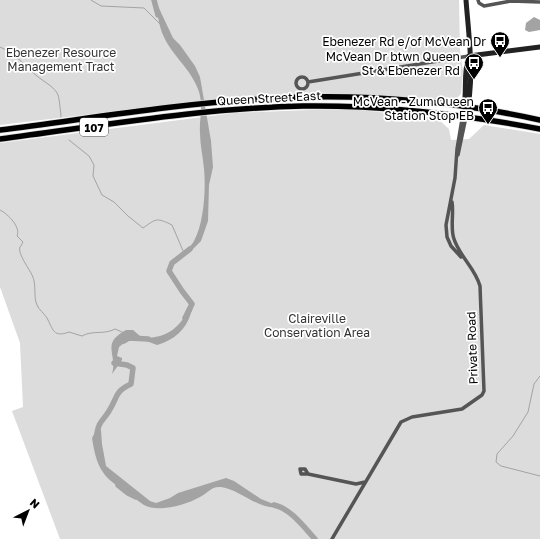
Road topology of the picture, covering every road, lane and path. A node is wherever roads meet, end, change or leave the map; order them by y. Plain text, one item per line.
1 (466, 0) edge
2 (478, 0) edge
3 (511, 1) edge
4 (540, 2) edge
5 (540, 47) edge
6 (469, 56) junction
7 (308, 82) dead end
8 (466, 107) junction
9 (464, 116) junction
10 (540, 120) edge
11 (540, 129) edge
12 (0, 130) edge
13 (0, 139) edge
14 (308, 474) dead end
15 (365, 482) junction
16 (332, 539) edge

1 - 6 main road
2 - 3 street
3 - 4 street
5 - 6 main road
6 - 7 street
6 - 8 main road
8 - 9 main road
8 - 10 main road, Queen Street East / 107
8 - 12 main road, Queen Street East / 107
9 - 11 main road, Queen Street East / 107
9 - 13 main road, Queen Street East / 107
9 - 15 street, Private Road
14 - 15 street
15 - 16 street, Private Road

